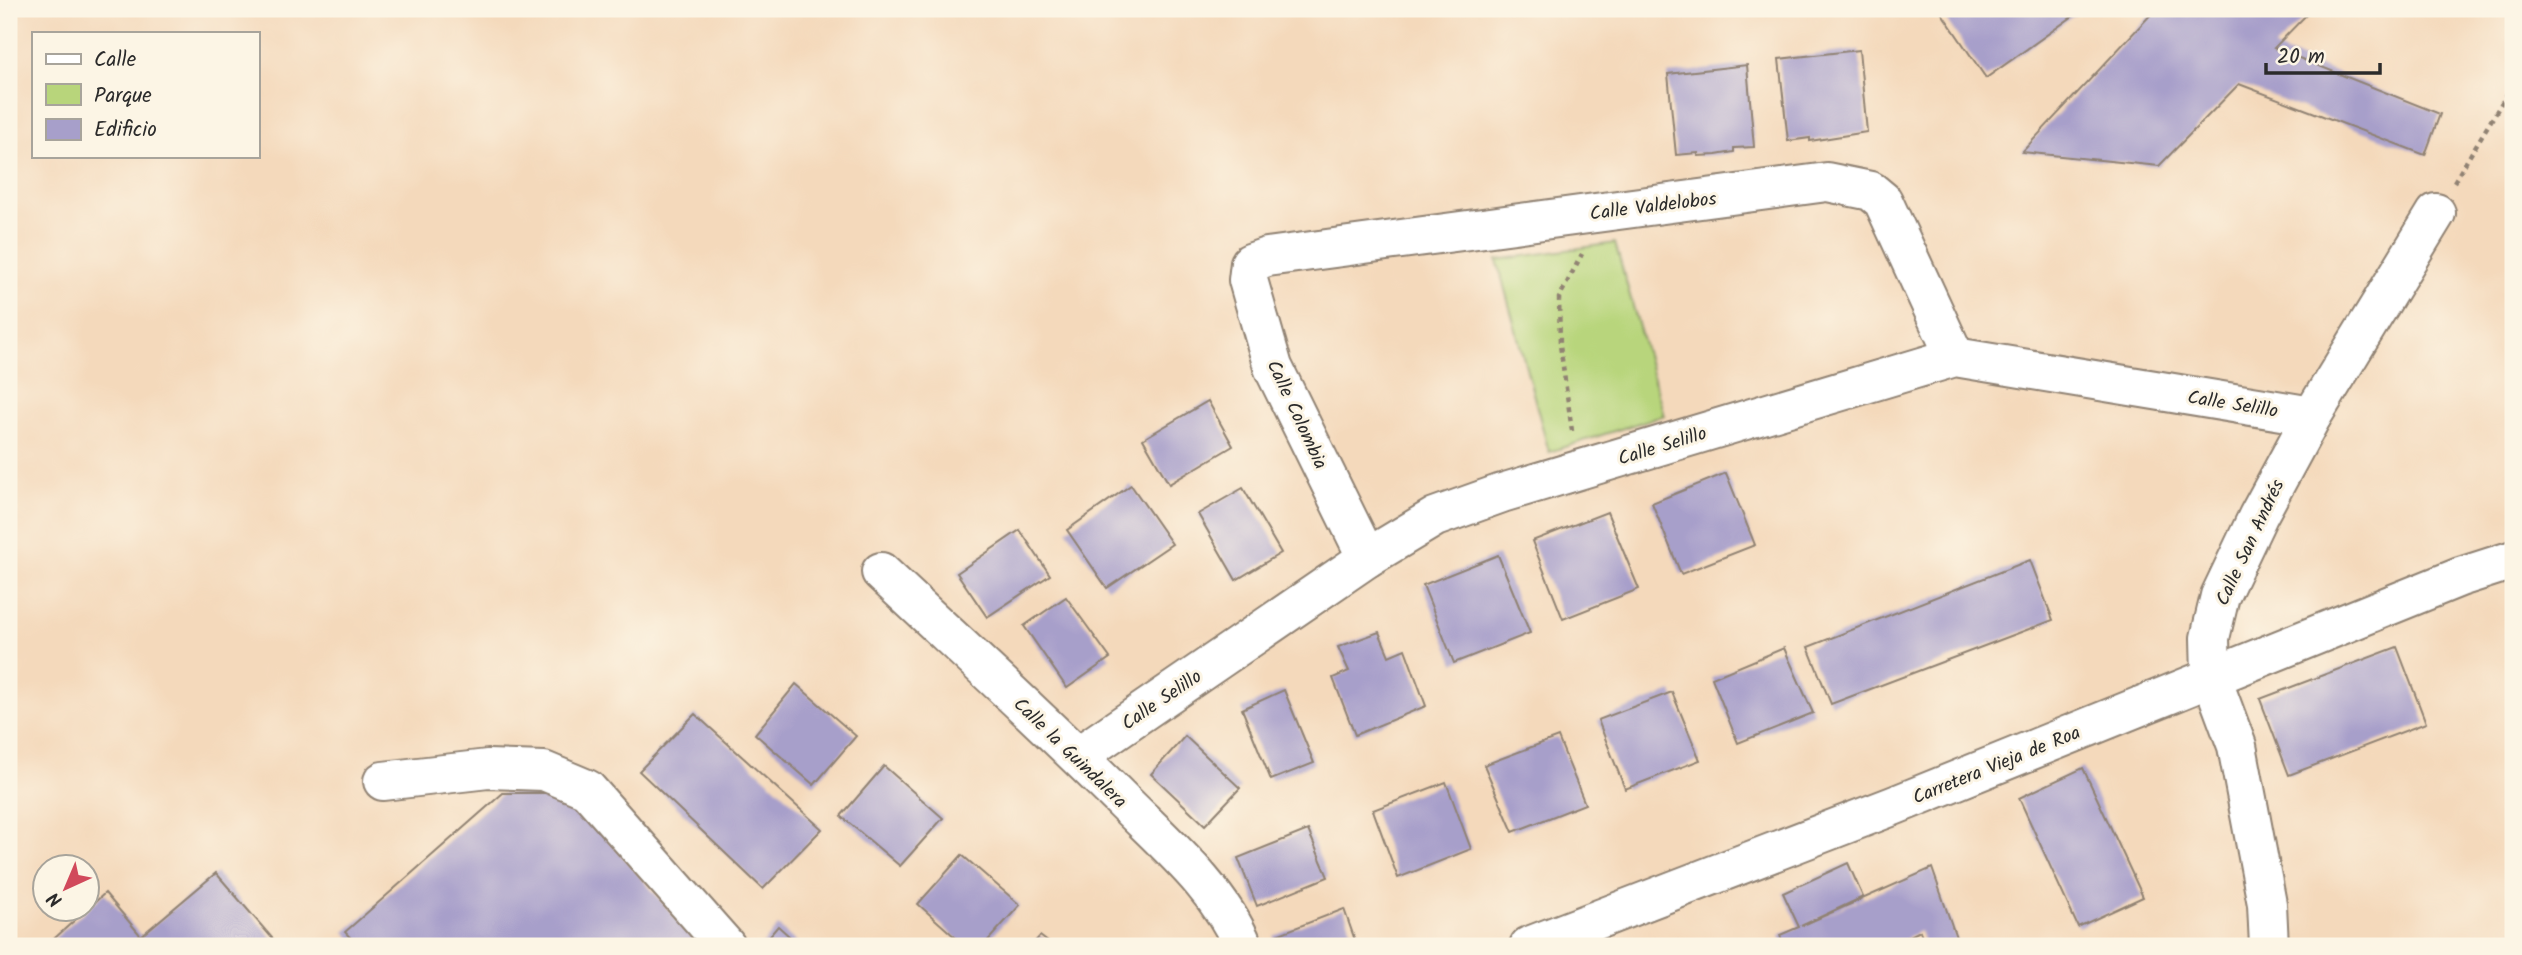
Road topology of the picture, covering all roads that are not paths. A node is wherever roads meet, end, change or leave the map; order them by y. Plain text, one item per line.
1 (2436, 213) road end
2 (1250, 263) joint
3 (1955, 357) junction
4 (2312, 416) junction
5 (2513, 548) edge
6 (1367, 558) junction
7 (2513, 560) edge
8 (881, 572) dead end
9 (2460, 577) junction
10 (2211, 676) junction
11 (1078, 756) junction
12 (383, 781) dead end
13 (726, 946) edge
14 (1243, 946) edge
15 (1529, 946) edge
16 (2269, 946) edge

1 - 4 street, Calle San Andrés
2 - 3 street, Calle Valdelobos
2 - 6 street, Calle Colombia
3 - 4 street, Calle Selillo
3 - 6 street, Calle Selillo
4 - 10 street, Calle San Andrés
5 - 9 street, Carretera Vieja de Roa
6 - 11 street, Calle Selillo
7 - 9 street, Carretera Vieja de Roa
8 - 11 street, Calle la Guindalera
9 - 10 street, Carretera Vieja de Roa
10 - 15 street, Carretera Vieja de Roa
10 - 16 street, Calle San Andrés
11 - 14 street, Calle la Guindalera
12 - 13 street

